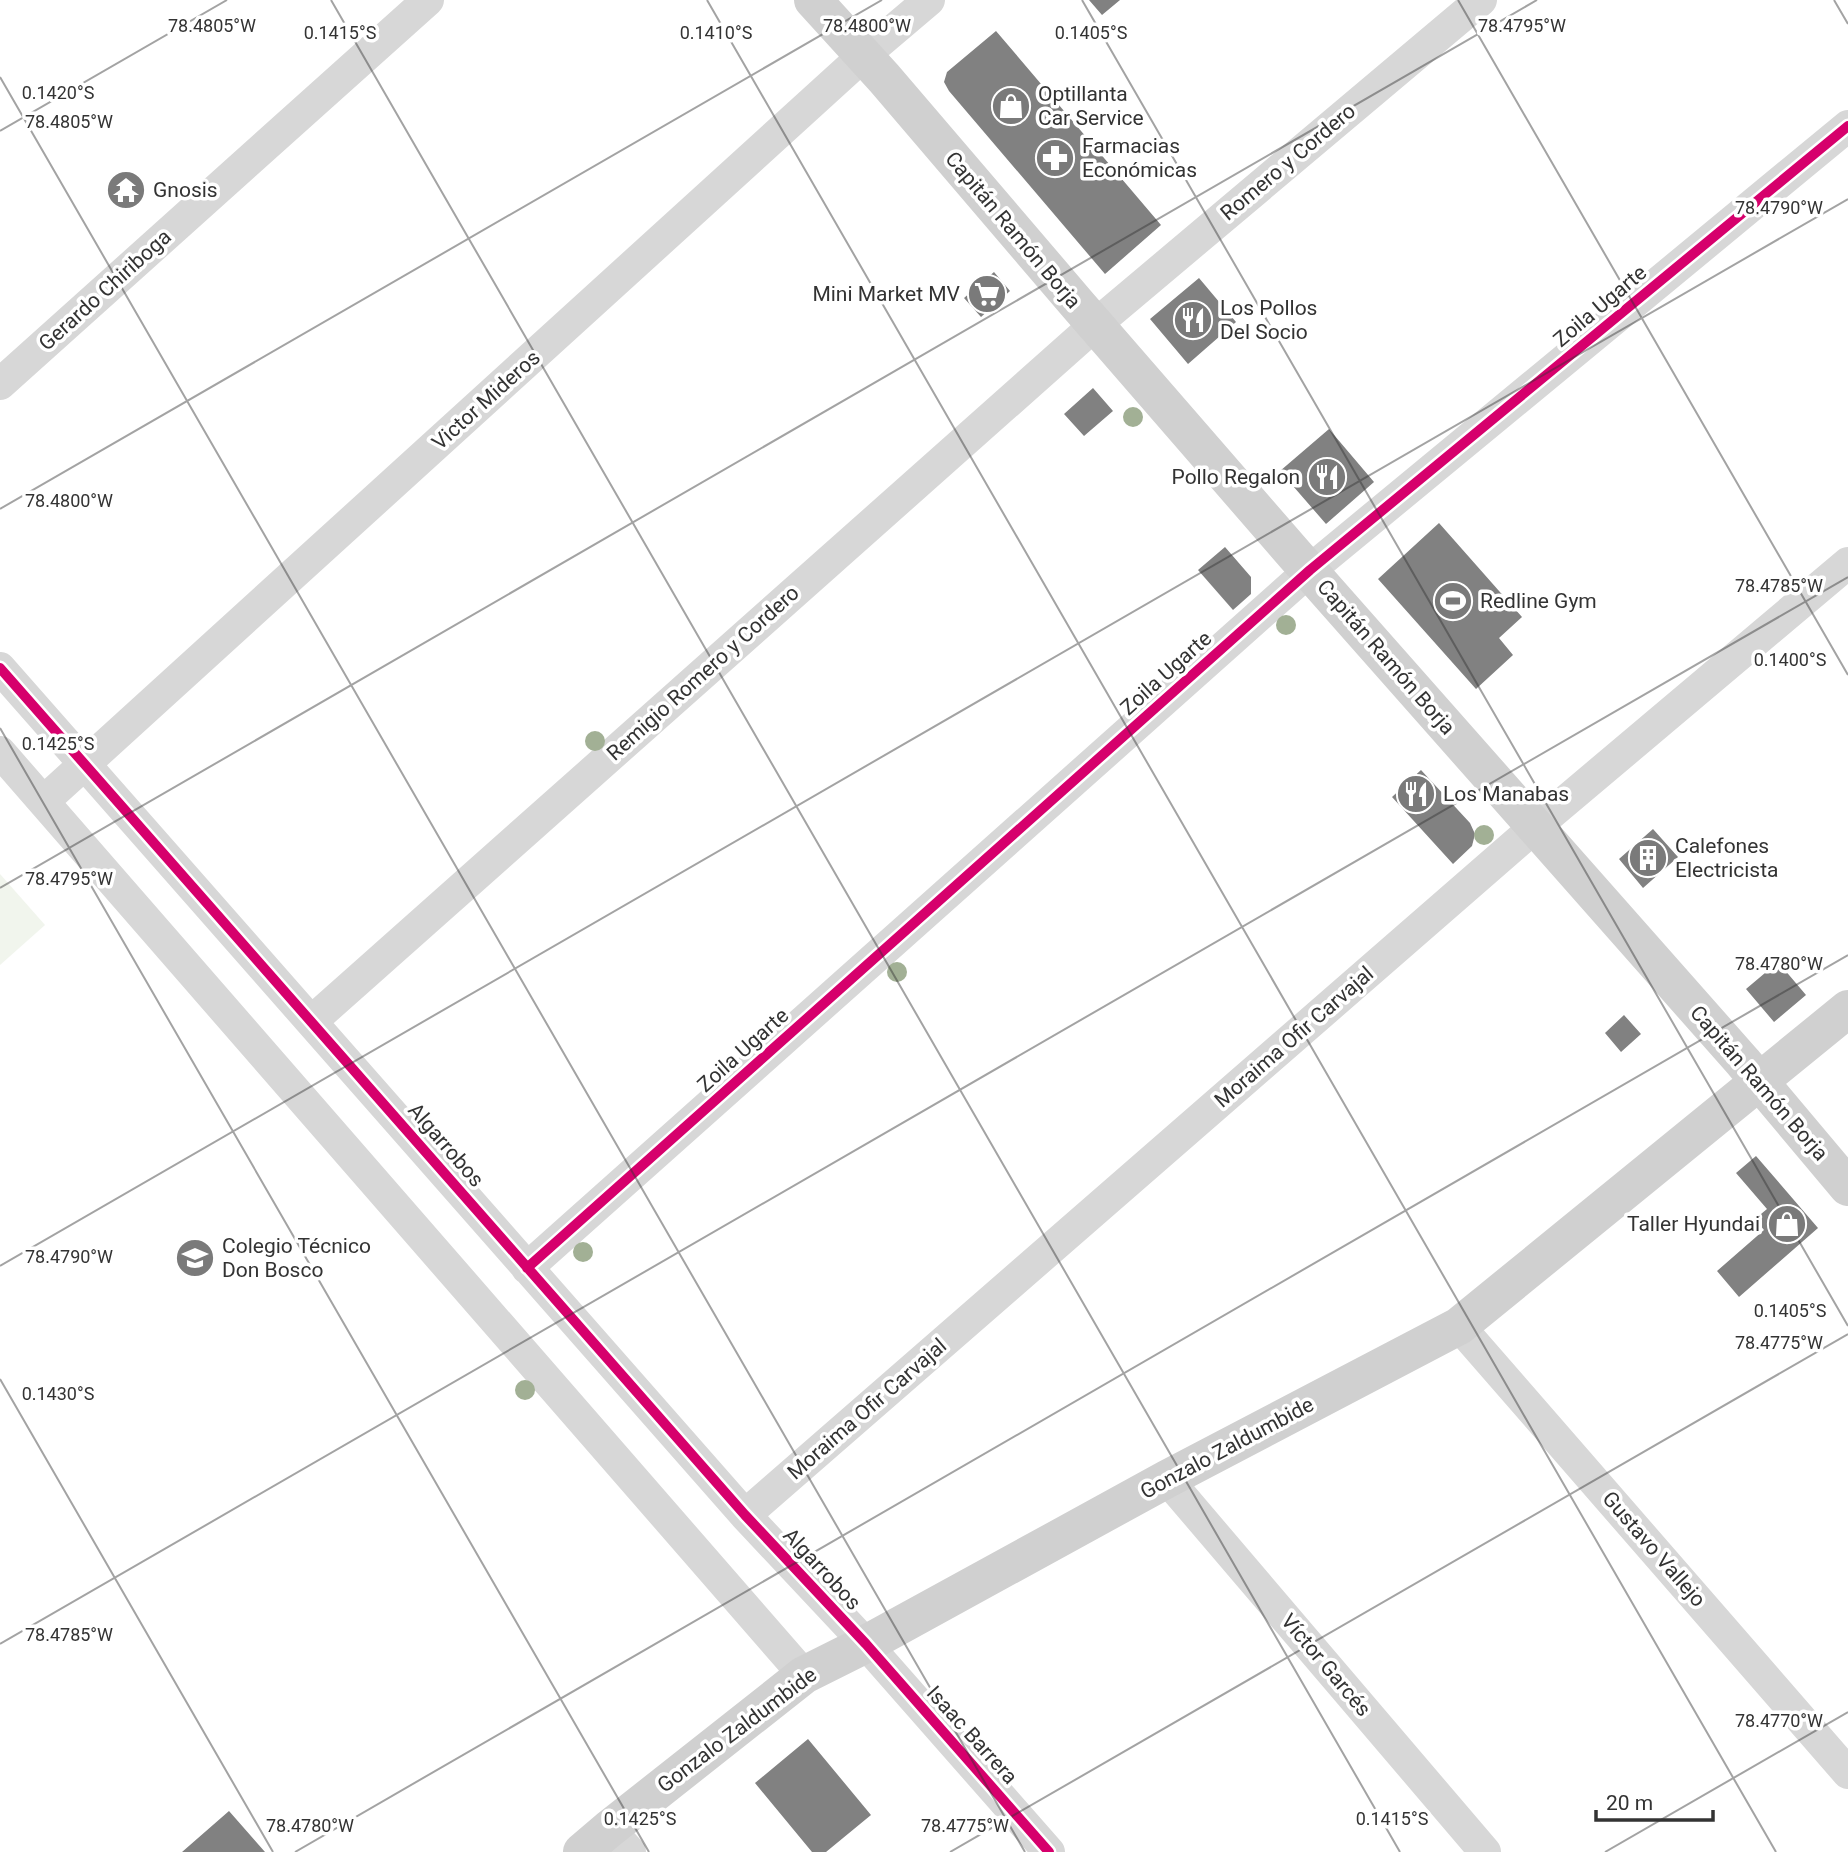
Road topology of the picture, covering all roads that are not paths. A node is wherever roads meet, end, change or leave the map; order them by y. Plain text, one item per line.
1 (428, 0) edge
2 (813, 0) edge
3 (929, 0) edge
4 (1481, 0) edge
5 (863, 56) junction
6 (1848, 126) edge
7 (1095, 325) junction
8 (0, 384) edge
9 (1848, 563) edge
10 (1310, 570) junction
11 (0, 668) edge
12 (0, 752) edge
13 (85, 765) junction
14 (44, 801) junction
15 (1535, 827) junction
16 (1848, 1009) edge
17 (312, 1021) junction
18 (1760, 1082) junction
19 (1848, 1188) edge
20 (527, 1268) junction
21 (1460, 1326) junction
22 (1167, 1479) junction
23 (745, 1515) junction
24 (866, 1644) junction
25 (804, 1675) junction
26 (1848, 1773) edge
27 (607, 1844) edge
28 (1049, 1852) edge
29 (1485, 1852) edge

1 - 8 street, Gerardo Chiriboga
2 - 5 street, Capitán Ramón Borja
3 - 5 street, Victor Mideros
4 - 7 street, Romero y Cordero
5 - 7 street, Capitán Ramón Borja
5 - 13 street, Victor Mideros
6 - 10 street, Zoila Ugarte
7 - 10 street, Capitán Ramón Borja
7 - 17 street, Remigio Romero y Cordero
9 - 15 street, Moraima Ofir Carvajal
10 - 15 street, Capitán Ramón Borja
10 - 20 street, Zoila Ugarte
11 - 13 street, Algarrobos
12 - 14 street
13 - 14 street, Victor Mideros
13 - 17 street, Algarrobos
14 - 25 street
15 - 18 street, Capitán Ramón Borja
15 - 23 street, Moraima Ofir Carvajal
16 - 18 street, Gonzalo Zaldumbide
17 - 20 street, Algarrobos
18 - 19 street, Capitán Ramón Borja
18 - 21 street, Gonzalo Zaldumbide
20 - 23 street, Algarrobos
21 - 22 street, Gonzalo Zaldumbide
21 - 26 street, Gustavo Vallejo
22 - 24 street, Gonzalo Zaldumbide
22 - 29 street, Víctor Garcés
23 - 24 street, Algarrobos
24 - 25 street, Gonzalo Zaldumbide
24 - 28 street, Isaac Barrera
25 - 27 street, Gonzalo Zaldumbide

